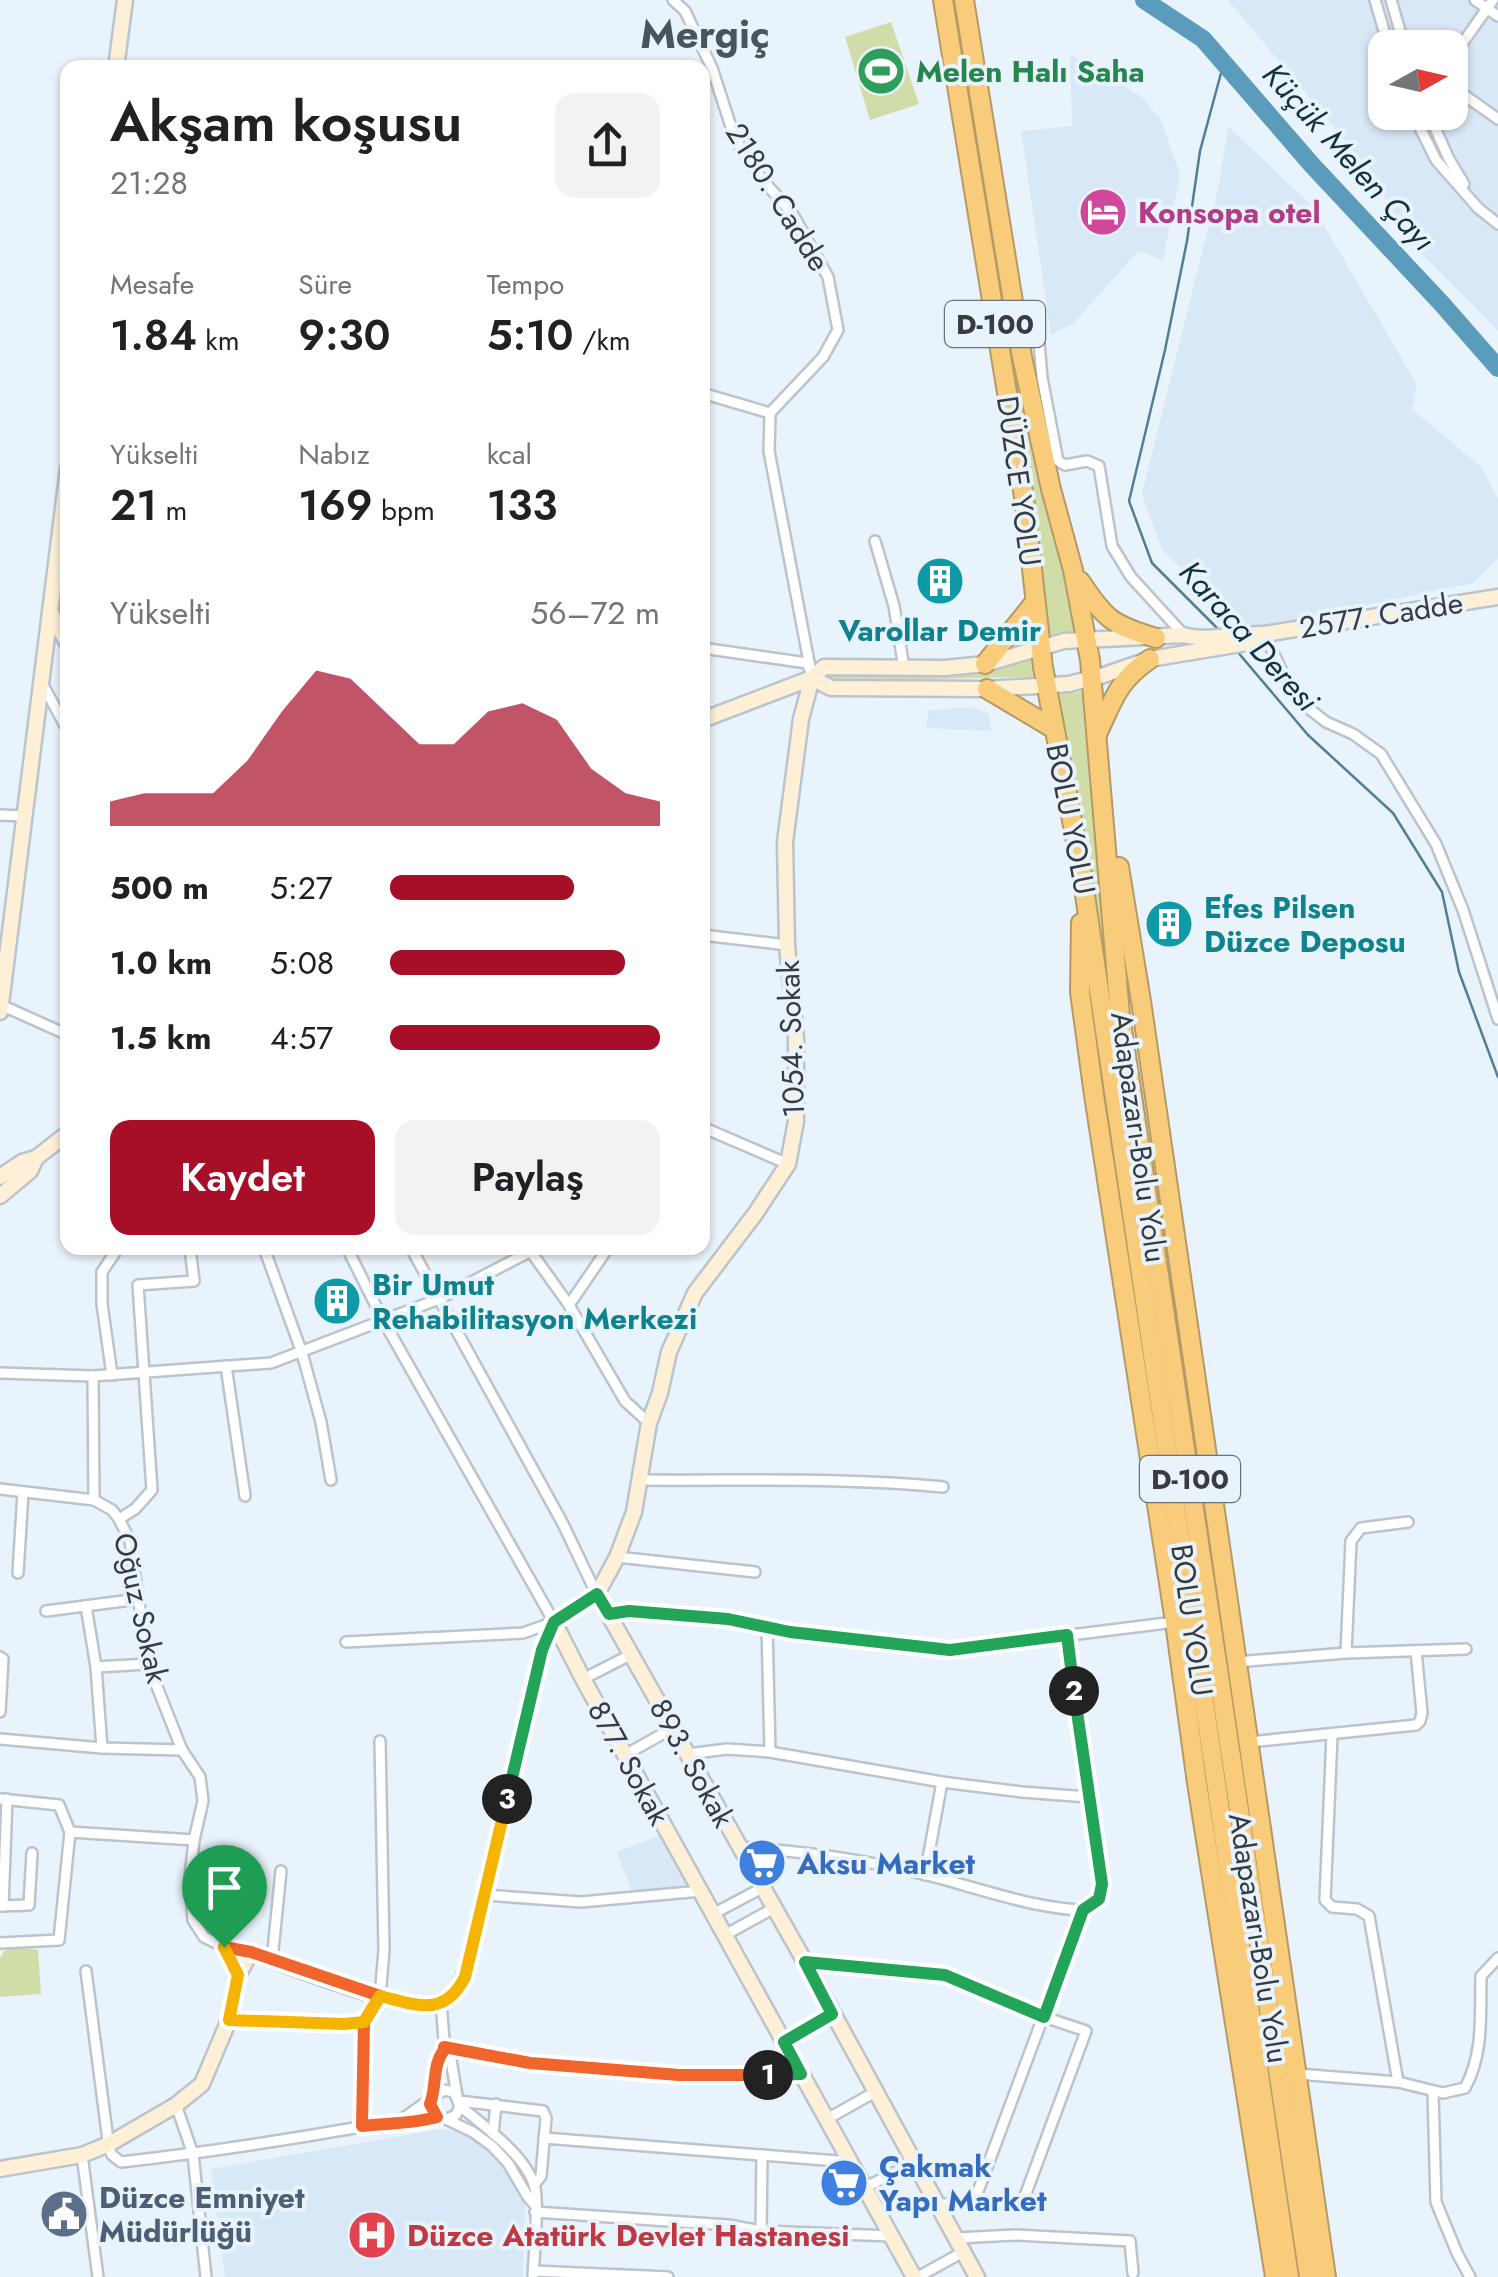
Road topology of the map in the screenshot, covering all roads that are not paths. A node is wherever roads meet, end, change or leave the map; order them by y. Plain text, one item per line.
1 (125, 0) edge
2 (673, 0) edge
3 (943, 0) edge
4 (964, 0) edge
5 (1375, 0) edge
6 (1392, 0) edge
7 (1475, 0) edge
8 (1490, 4) edge
9 (1498, 16) edge
10 (1384, 30) edge
11 (1400, 30) edge
12 (1468, 35) edge
13 (117, 60) edge
14 (708, 60) edge
15 (710, 64) edge
16 (1468, 97) edge
17 (1498, 119) edge
18 (1421, 130) edge
19 (1436, 130) edge
20 (1478, 208) junction
21 (1498, 224) edge
22 (1038, 330) dead end
23 (710, 395) edge
24 (770, 413) junction
25 (60, 532) edge
26 (875, 541) dead end
27 (1073, 570) junction
28 (1498, 596) edge
29 (1035, 602) junction
30 (50, 611) junction
31 (60, 629) edge
32 (1253, 636) junction
33 (1156, 638) junction
34 (1086, 640) junction
35 (1195, 641) junction
36 (710, 649) edge
37 (1150, 658) junction
38 (985, 664) junction
39 (1043, 666) junction
40 (904, 668) junction
41 (812, 678) junction
42 (1092, 678) junction
43 (41, 682) junction
44 (987, 688) junction
45 (60, 716) edge
46 (710, 717) edge
47 (1054, 730) junction
48 (1098, 733) junction
49 (1103, 798) junction
50 (0, 815) edge
51 (25, 816) junction
52 (1081, 868) junction
53 (710, 937) edge
54 (787, 945) junction
55 (1, 1005) edge
56 (0, 1012) edge
57 (1498, 1019) edge
58 (60, 1031) edge
59 (710, 1130) edge
60 (60, 1139) edge
61 (36, 1158) junction
62 (788, 1164) junction
63 (0, 1177) edge
64 (0, 1196) edge
65 (113, 1255) edge
66 (191, 1255) edge
67 (267, 1255) edge
68 (350, 1255) edge
69 (416, 1255) edge
70 (519, 1255) edge
71 (534, 1255) edge
72 (603, 1255) edge
73 (439, 1299) junction
74 (568, 1305) junction
75 (383, 1320) junction
76 (302, 1353) junction
77 (226, 1366) junction
78 (0, 1373) edge
79 (144, 1374) junction
80 (93, 1376) junction
81 (112, 1376) junction
82 (649, 1423) junction
83 (332, 1480) dead end
84 (640, 1480) junction
85 (944, 1487) dead end
86 (0, 1489) edge
87 (24, 1492) junction
88 (245, 1496) dead end
89 (94, 1500) junction
90 (120, 1518) junction
91 (1408, 1522) dead end
92 (617, 1557) junction
93 (755, 1572) dead end
94 (18, 1573) dead end
95 (597, 1594) junction
96 (139, 1599) junction
97 (86, 1606) junction
98 (46, 1611) dead end
99 (609, 1614) junction
100 (554, 1622) junction
101 (1175, 1622) junction
102 (767, 1626) junction
103 (1067, 1635) junction
104 (346, 1642) dead end
105 (1466, 1649) dead end
106 (1416, 1651) junction
107 (1346, 1653) junction
108 (632, 1654) junction
109 (0, 1657) edge
110 (1236, 1662) junction
111 (148, 1664) junction
112 (96, 1667) junction
113 (583, 1679) junction
114 (0, 1712) edge
115 (674, 1728) junction
116 (1332, 1735) junction
117 (0, 1739) edge
118 (380, 1741) dead end
119 (1249, 1742) junction
120 (102, 1748) junction
121 (182, 1750) junction
122 (770, 1752) junction
123 (688, 1754) junction
124 (625, 1755) junction
125 (942, 1782) junction
126 (1088, 1797) junction
127 (3, 1799) edge
128 (70, 1832) junction
129 (194, 1840) junction
130 (738, 1847) junction
131 (32, 1853) dead end
132 (282, 1871) dead end
133 (925, 1874) junction
134 (762, 1888) junction
135 (700, 1892) junction
136 (485, 1895) junction
137 (2, 1906) edge
138 (774, 1908) junction
139 (1083, 1910) junction
140 (713, 1914) junction
141 (725, 1935) junction
142 (0, 1943) edge
143 (224, 1947) junction
144 (251, 1952) junction
145 (1498, 1958) edge
146 (272, 1960) junction
147 (805, 1962) junction
148 (86, 1971) dead end
149 (238, 1975) junction
150 (380, 1996) junction
151 (441, 2004) junction
152 (832, 2014) junction
153 (1044, 2017) junction
154 (229, 2020) junction
155 (364, 2022) junction
156 (784, 2042) junction
157 (444, 2049) junction
158 (801, 2074) junction
159 (1298, 2074) junction
160 (1398, 2082) junction
161 (875, 2092) junction
162 (1432, 2092) junction
163 (433, 2096) junction
164 (459, 2101) junction
165 (176, 2104) junction
166 (496, 2104) junction
167 (442, 2118) junction
168 (826, 2119) junction
169 (399, 2121) junction
170 (362, 2126) junction
171 (493, 2134) junction
172 (544, 2138) junction
173 (109, 2144) junction
174 (82, 2154) junction
175 (193, 2154) junction
176 (762, 2156) junction
177 (850, 2162) junction
178 (913, 2163) junction
179 (0, 2169) edge
180 (534, 2185) junction
181 (866, 2188) junction
182 (974, 2202) junction
183 (938, 2204) junction
184 (535, 2208) junction
185 (761, 2232) junction
186 (891, 2236) junction
187 (960, 2245) junction
188 (1133, 2273) dead end
189 (534, 2274) edge
190 (973, 2276) edge
191 (98, 2277) edge
192 (206, 2277) edge
193 (668, 2277) edge
194 (916, 2277) edge
195 (1275, 2277) edge
196 (1289, 2277) edge
197 (1309, 2277) edge
198 (1326, 2277) edge
199 (1470, 2277) edge

1 - 13 street
2 - 14 street, 2180. Cadde
3 - 29 highway, DÜZCE YOLU / D-100
4 - 27 highway, Adapazarı-Bolu Yolu / D-100
5 - 10 street
6 - 11 street
7 - 8 street
8 - 9 street
8 - 12 street
15 - 24 street, 2180. Cadde
16 - 17 street
18 - 20 street
19 - 20 street
20 - 21 street
22 - 35 street
23 - 24 street
24 - 41 street
25 - 30 street
26 - 40 street
27 - 33 highway
27 - 34 highway, Adapazarı-Bolu Yolu / D-100
28 - 32 street, 2577. Cadde
29 - 38 highway
29 - 39 highway, DÜZCE YOLU / D-100
30 - 31 street
30 - 43 street
32 - 35 street, 2577. Cadde
32 - 57 street
33 - 34 street
33 - 35 street
34 - 39 street
34 - 42 highway, Adapazarı-Bolu Yolu / D-100
35 - 37 street
36 - 41 street
37 - 42 street
37 - 48 highway
38 - 39 street
38 - 40 street
39 - 42 street
39 - 44 street
39 - 47 highway, BOLU YOLU / D-100
40 - 41 street
41 - 44 street
41 - 46 street
41 - 54 street, 1054. Sokak
42 - 48 highway, Adapazarı-Bolu Yolu / D-100
43 - 45 street
43 - 51 street
44 - 47 highway
47 - 52 highway, BOLU YOLU / D-100
48 - 49 highway, Adapazarı-Bolu Yolu / D-100
49 - 110 highway
49 - 197 highway, Adapazarı-Bolu Yolu / D-100
50 - 51 street
51 - 55 street
52 - 101 highway
52 - 196 highway, BOLU YOLU / D-100
53 - 54 street
54 - 62 street, 1054. Sokak
55 - 56 street
55 - 58 street
59 - 62 street
60 - 61 street
61 - 63 street
61 - 64 street
62 - 82 street, 1054. Sokak
65 - 81 street
66 - 79 street
67 - 76 street
68 - 75 street, 877. Sokak
69 - 73 street, 893. Sokak
70 - 73 street
71 - 74 street
72 - 74 street
73 - 75 street
73 - 95 street, 893. Sokak
74 - 82 street
75 - 76 street
75 - 100 street, 877. Sokak
76 - 77 street
76 - 83 street
77 - 79 street
77 - 88 street
78 - 80 street
79 - 81 street
79 - 90 street
80 - 81 street
80 - 89 street
82 - 84 street, 1054. Sokak
84 - 85 street
84 - 92 street, 1054. Sokak
86 - 87 street, Oğuz Sokak
87 - 89 street, Oğuz Sokak
87 - 94 street
89 - 90 street, Oğuz Sokak
90 - 96 street, Oğuz Sokak
91 - 107 street
92 - 93 street
92 - 95 street, 1054. Sokak
95 - 99 street, 893. Sokak
95 - 100 street
96 - 97 street
96 - 111 street, Oğuz Sokak
97 - 98 street
97 - 112 street
99 - 102 street
99 - 108 street, 893. Sokak
100 - 104 street
100 - 113 street, 877. Sokak
100 - 136 street
101 - 103 street
101 - 195 highway
102 - 103 street
102 - 122 street
103 - 126 street
105 - 106 street
106 - 107 street
106 - 116 street
107 - 110 street
108 - 113 street
108 - 115 street, 893. Sokak
109 - 114 street
110 - 119 highway
111 - 112 street
111 - 121 street, Oğuz Sokak
112 - 120 street
113 - 124 street, 877. Sokak
115 - 123 street, 893. Sokak
115 - 124 street
116 - 119 street
116 - 160 street
117 - 120 street
118 - 150 street
119 - 159 highway
120 - 121 street
121 - 129 street, Oğuz Sokak
122 - 123 street
122 - 125 street
123 - 130 street, 893. Sokak
124 - 135 street, 877. Sokak
125 - 126 street
125 - 133 street
126 - 139 street
127 - 128 street
127 - 137 street
128 - 129 street
128 - 142 street
129 - 143 street, Oğuz Sokak
130 - 133 street
130 - 134 street, 893. Sokak
131 - 137 street
132 - 146 street
133 - 139 street
134 - 138 street, 893. Sokak
134 - 140 street
135 - 136 street
135 - 140 street, 877. Sokak
136 - 151 street
138 - 141 street
138 - 147 street, 893. Sokak
139 - 153 street
140 - 141 street, 877. Sokak
141 - 156 street, 877. Sokak
143 - 144 street
143 - 149 street, Oğuz Sokak
144 - 146 street
144 - 149 street
145 - 162 street
146 - 150 street
147 - 152 street, 893. Sokak
147 - 153 street
148 - 173 street
149 - 154 street
150 - 151 street
150 - 155 street
151 - 157 street
152 - 156 street
152 - 161 street, 893. Sokak
153 - 182 street
153 - 182 street
154 - 155 street
154 - 165 street
155 - 170 street
156 - 158 street, 877. Sokak
157 - 158 street
157 - 163 street
157 - 164 street
158 - 168 street, 877. Sokak
159 - 160 street
159 - 198 highway
160 - 162 street
161 - 168 street
161 - 178 street, 893. Sokak
162 - 199 street
163 - 164 street
163 - 167 street
163 - 169 street
164 - 166 street
164 - 167 street
164 - 171 street
165 - 173 street
165 - 175 street
166 - 171 street
166 - 172 street
167 - 169 street
167 - 184 street
168 - 177 street, 877. Sokak
169 - 170 street
170 - 175 street
171 - 180 street
172 - 176 street
172 - 180 street
173 - 174 street
173 - 175 street
174 - 179 street
174 - 191 street
175 - 192 street
176 - 177 street
176 - 185 street
177 - 181 street, 877. Sokak
178 - 181 street
178 - 183 street, 893. Sokak
180 - 184 street
181 - 186 street, 877. Sokak
182 - 183 street
183 - 187 street, 893. Sokak
184 - 185 street
184 - 189 street
185 - 186 street
186 - 194 street, 877. Sokak
187 - 188 street
187 - 190 street, 893. Sokak
187 - 194 street
189 - 193 street

